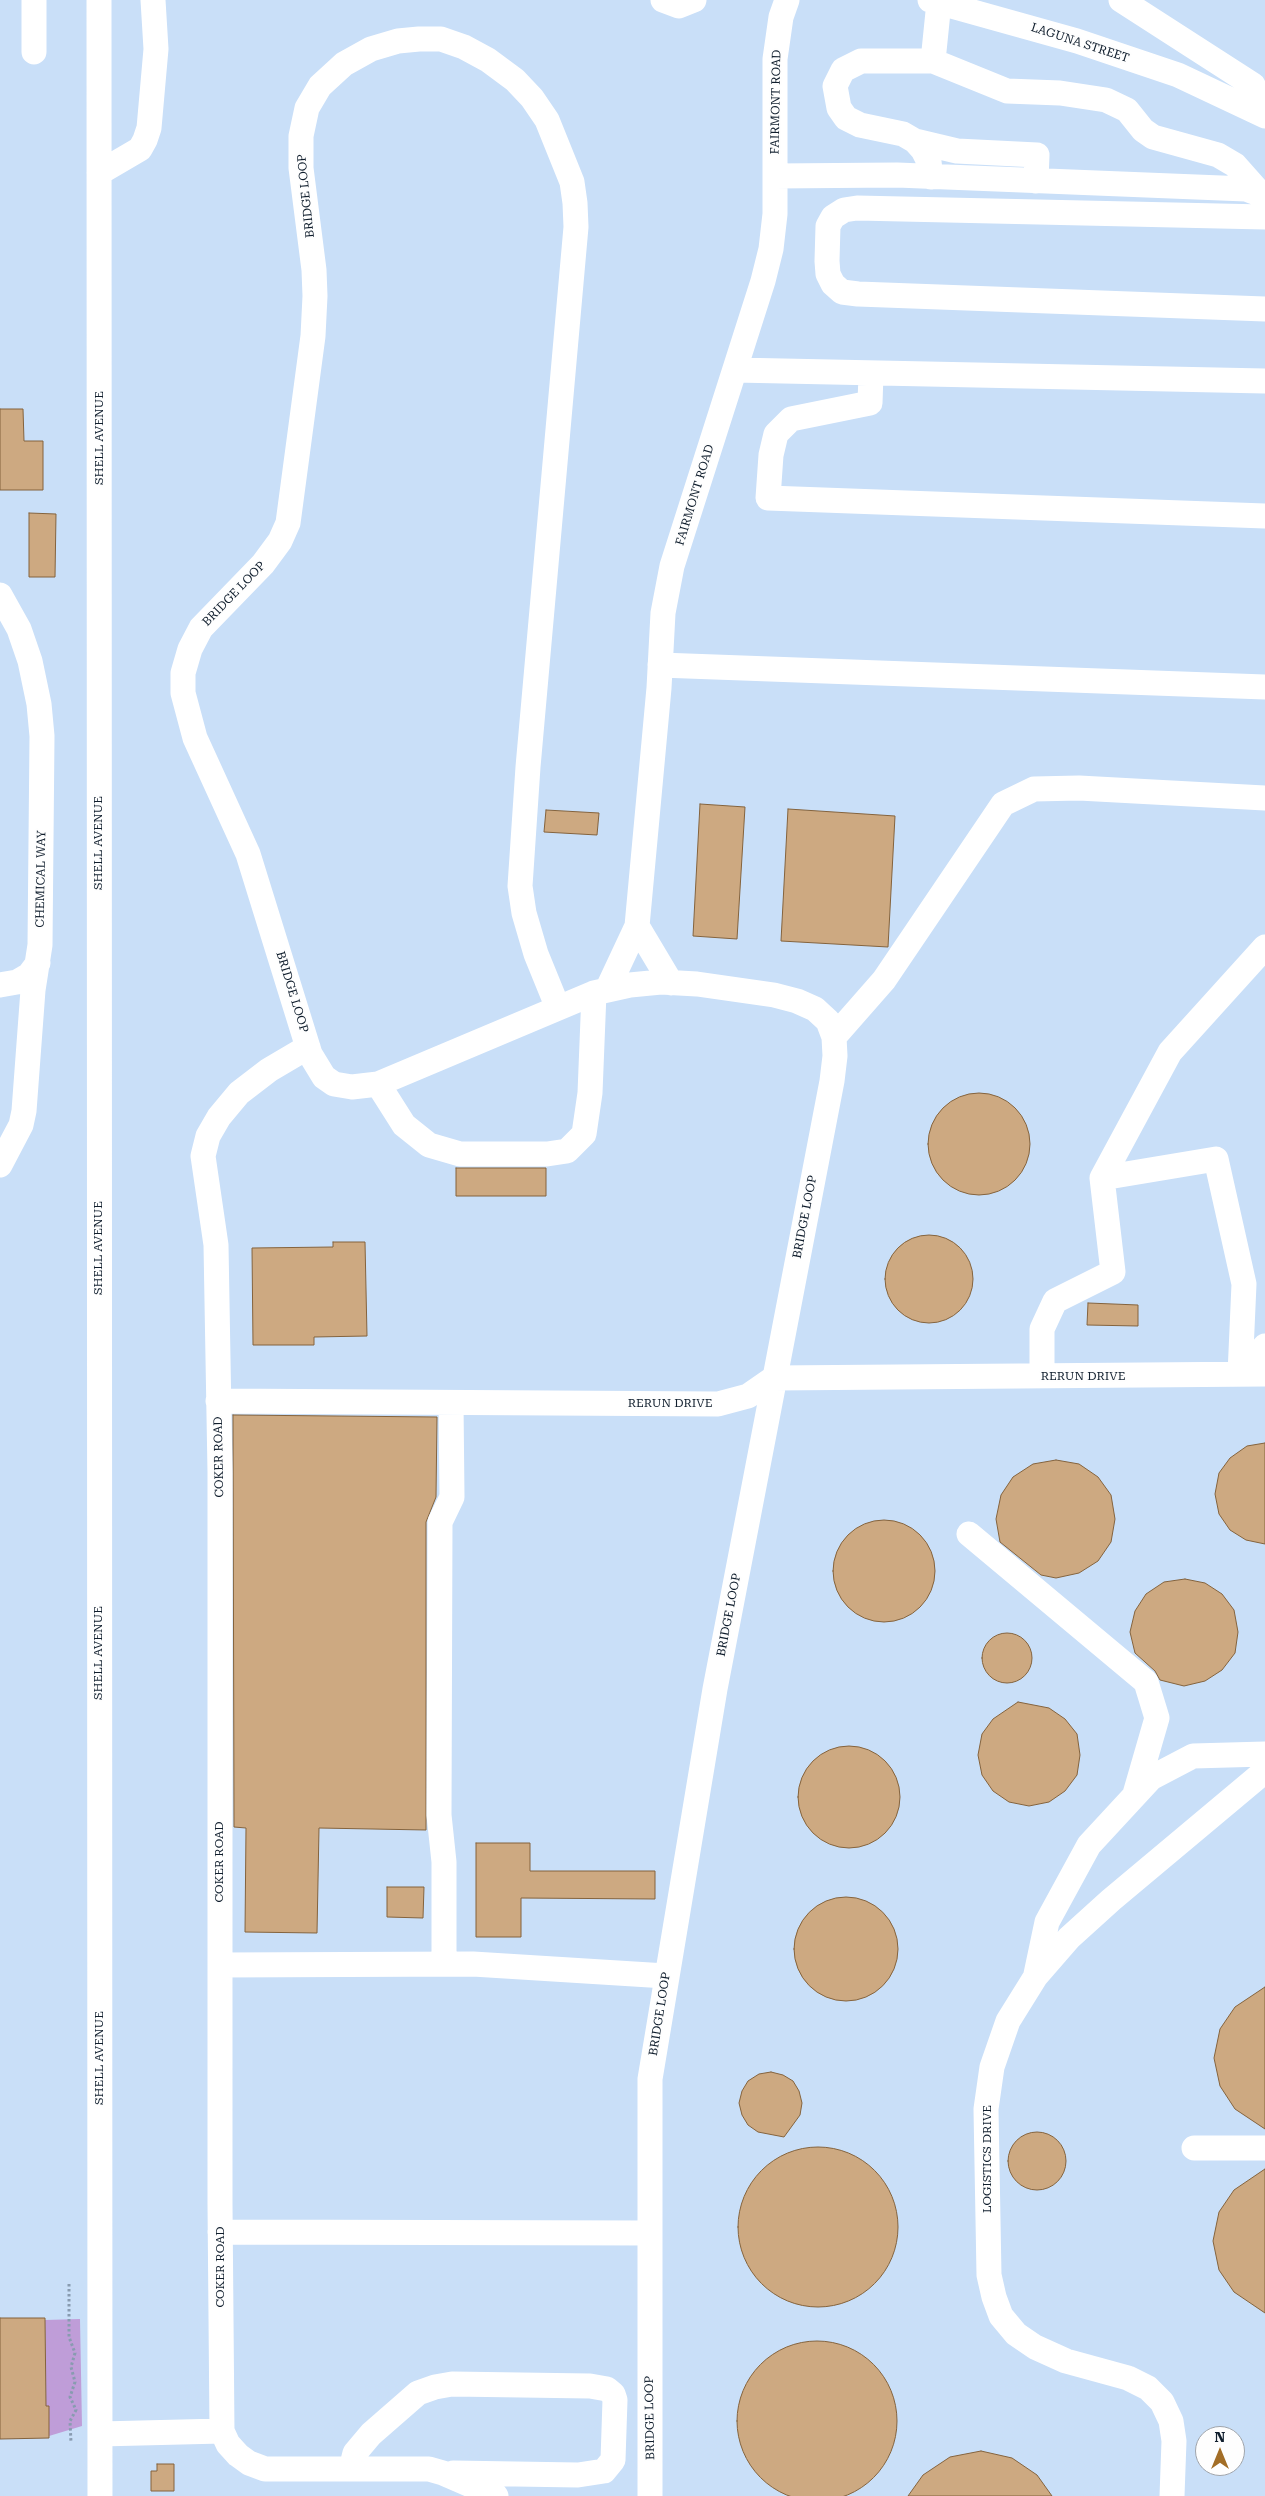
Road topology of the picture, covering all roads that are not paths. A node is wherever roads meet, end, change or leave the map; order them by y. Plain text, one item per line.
1 (34, 0) edge
2 (99, 0) edge
3 (154, 0) edge
4 (663, 0) edge
5 (694, 0) edge
6 (787, 0) edge
7 (1121, 0) edge
8 (934, 1) edge
9 (34, 52) dead end
10 (933, 62) junction
11 (1265, 108) edge
12 (1265, 116) edge
13 (915, 141) junction
14 (99, 172) junction
15 (775, 176) junction
16 (931, 177) junction
17 (1036, 182) junction
18 (1262, 194) edge
19 (1265, 217) edge
20 (1265, 309) edge
21 (734, 370) junction
22 (871, 374) junction
23 (1265, 381) edge
24 (1265, 516) edge
25 (0, 595) edge
26 (660, 665) junction
27 (1265, 687) edge
28 (1265, 798) edge
29 (637, 926) junction
30 (1265, 947) edge
31 (38, 963) junction
32 (671, 983) junction
33 (0, 985) edge
34 (600, 992) junction
35 (558, 1008) junction
36 (834, 1037) junction
37 (308, 1047) junction
38 (378, 1084) junction
39 (0, 1165) edge
40 (1102, 1178) junction
41 (1265, 1346) edge
42 (1240, 1374) junction
43 (1265, 1374) edge
44 (1042, 1376) junction
45 (774, 1378) junction
46 (218, 1401) junction
47 (451, 1403) junction
48 (969, 1534) dead end
49 (1265, 1754) edge
50 (1265, 1772) edge
51 (1135, 1794) junction
52 (220, 1964) junction
53 (444, 1964) junction
54 (666, 1976) junction
55 (1036, 1976) junction
56 (1194, 2148) dead end
57 (1265, 2148) edge
58 (220, 2232) junction
59 (649, 2233) junction
60 (222, 2431) junction
61 (100, 2434) junction
62 (351, 2469) junction
63 (444, 2473) junction
64 (100, 2496) edge
65 (496, 2496) edge
66 (650, 2496) edge
67 (1172, 2496) edge

1 - 9 street
2 - 14 street, SHELL AVENUE
3 - 14 street
4 - 5 street
6 - 15 street, FAIRMONT ROAD
7 - 11 street
8 - 10 street
8 - 12 street, LAGUNA STREET
10 - 13 street
10 - 18 street
13 - 16 street
13 - 17 street
14 - 61 street, SHELL AVENUE
15 - 16 street
15 - 21 street, FAIRMONT ROAD
16 - 17 street
17 - 18 street
19 - 20 street
21 - 22 street
21 - 26 street, FAIRMONT ROAD
22 - 23 street
22 - 24 street
25 - 31 street, CHEMICAL WAY
26 - 27 street
26 - 29 street, FAIRMONT ROAD
28 - 36 street
29 - 32 street
29 - 34 street, FAIRMONT ROAD
30 - 40 street
31 - 33 street
31 - 39 street, CHEMICAL WAY
32 - 34 street, BRIDGE LOOP
32 - 36 street, BRIDGE LOOP
34 - 35 street, BRIDGE LOOP
34 - 38 street
35 - 37 street, BRIDGE LOOP
35 - 38 street, BRIDGE LOOP
36 - 45 street, BRIDGE LOOP
37 - 38 street, BRIDGE LOOP
37 - 46 street, COKER ROAD
40 - 42 street
40 - 44 street
41 - 42 street
42 - 43 street, RERUN DRIVE
42 - 44 street, RERUN DRIVE
44 - 45 street, RERUN DRIVE
45 - 47 street, RERUN DRIVE
45 - 54 street, BRIDGE LOOP
46 - 47 street, RERUN DRIVE
46 - 52 street, COKER ROAD
47 - 53 street
48 - 51 street
49 - 51 street
50 - 55 street, LOGISTICS DRIVE
51 - 55 street
52 - 53 street
52 - 58 street, COKER ROAD
53 - 54 street
54 - 59 street, BRIDGE LOOP
55 - 67 street, LOGISTICS DRIVE
56 - 57 street
58 - 59 street
58 - 60 street, COKER ROAD
59 - 66 street, BRIDGE LOOP
60 - 61 street
60 - 62 street
61 - 64 street, SHELL AVENUE
62 - 63 street
62 - 63 street
63 - 65 street

